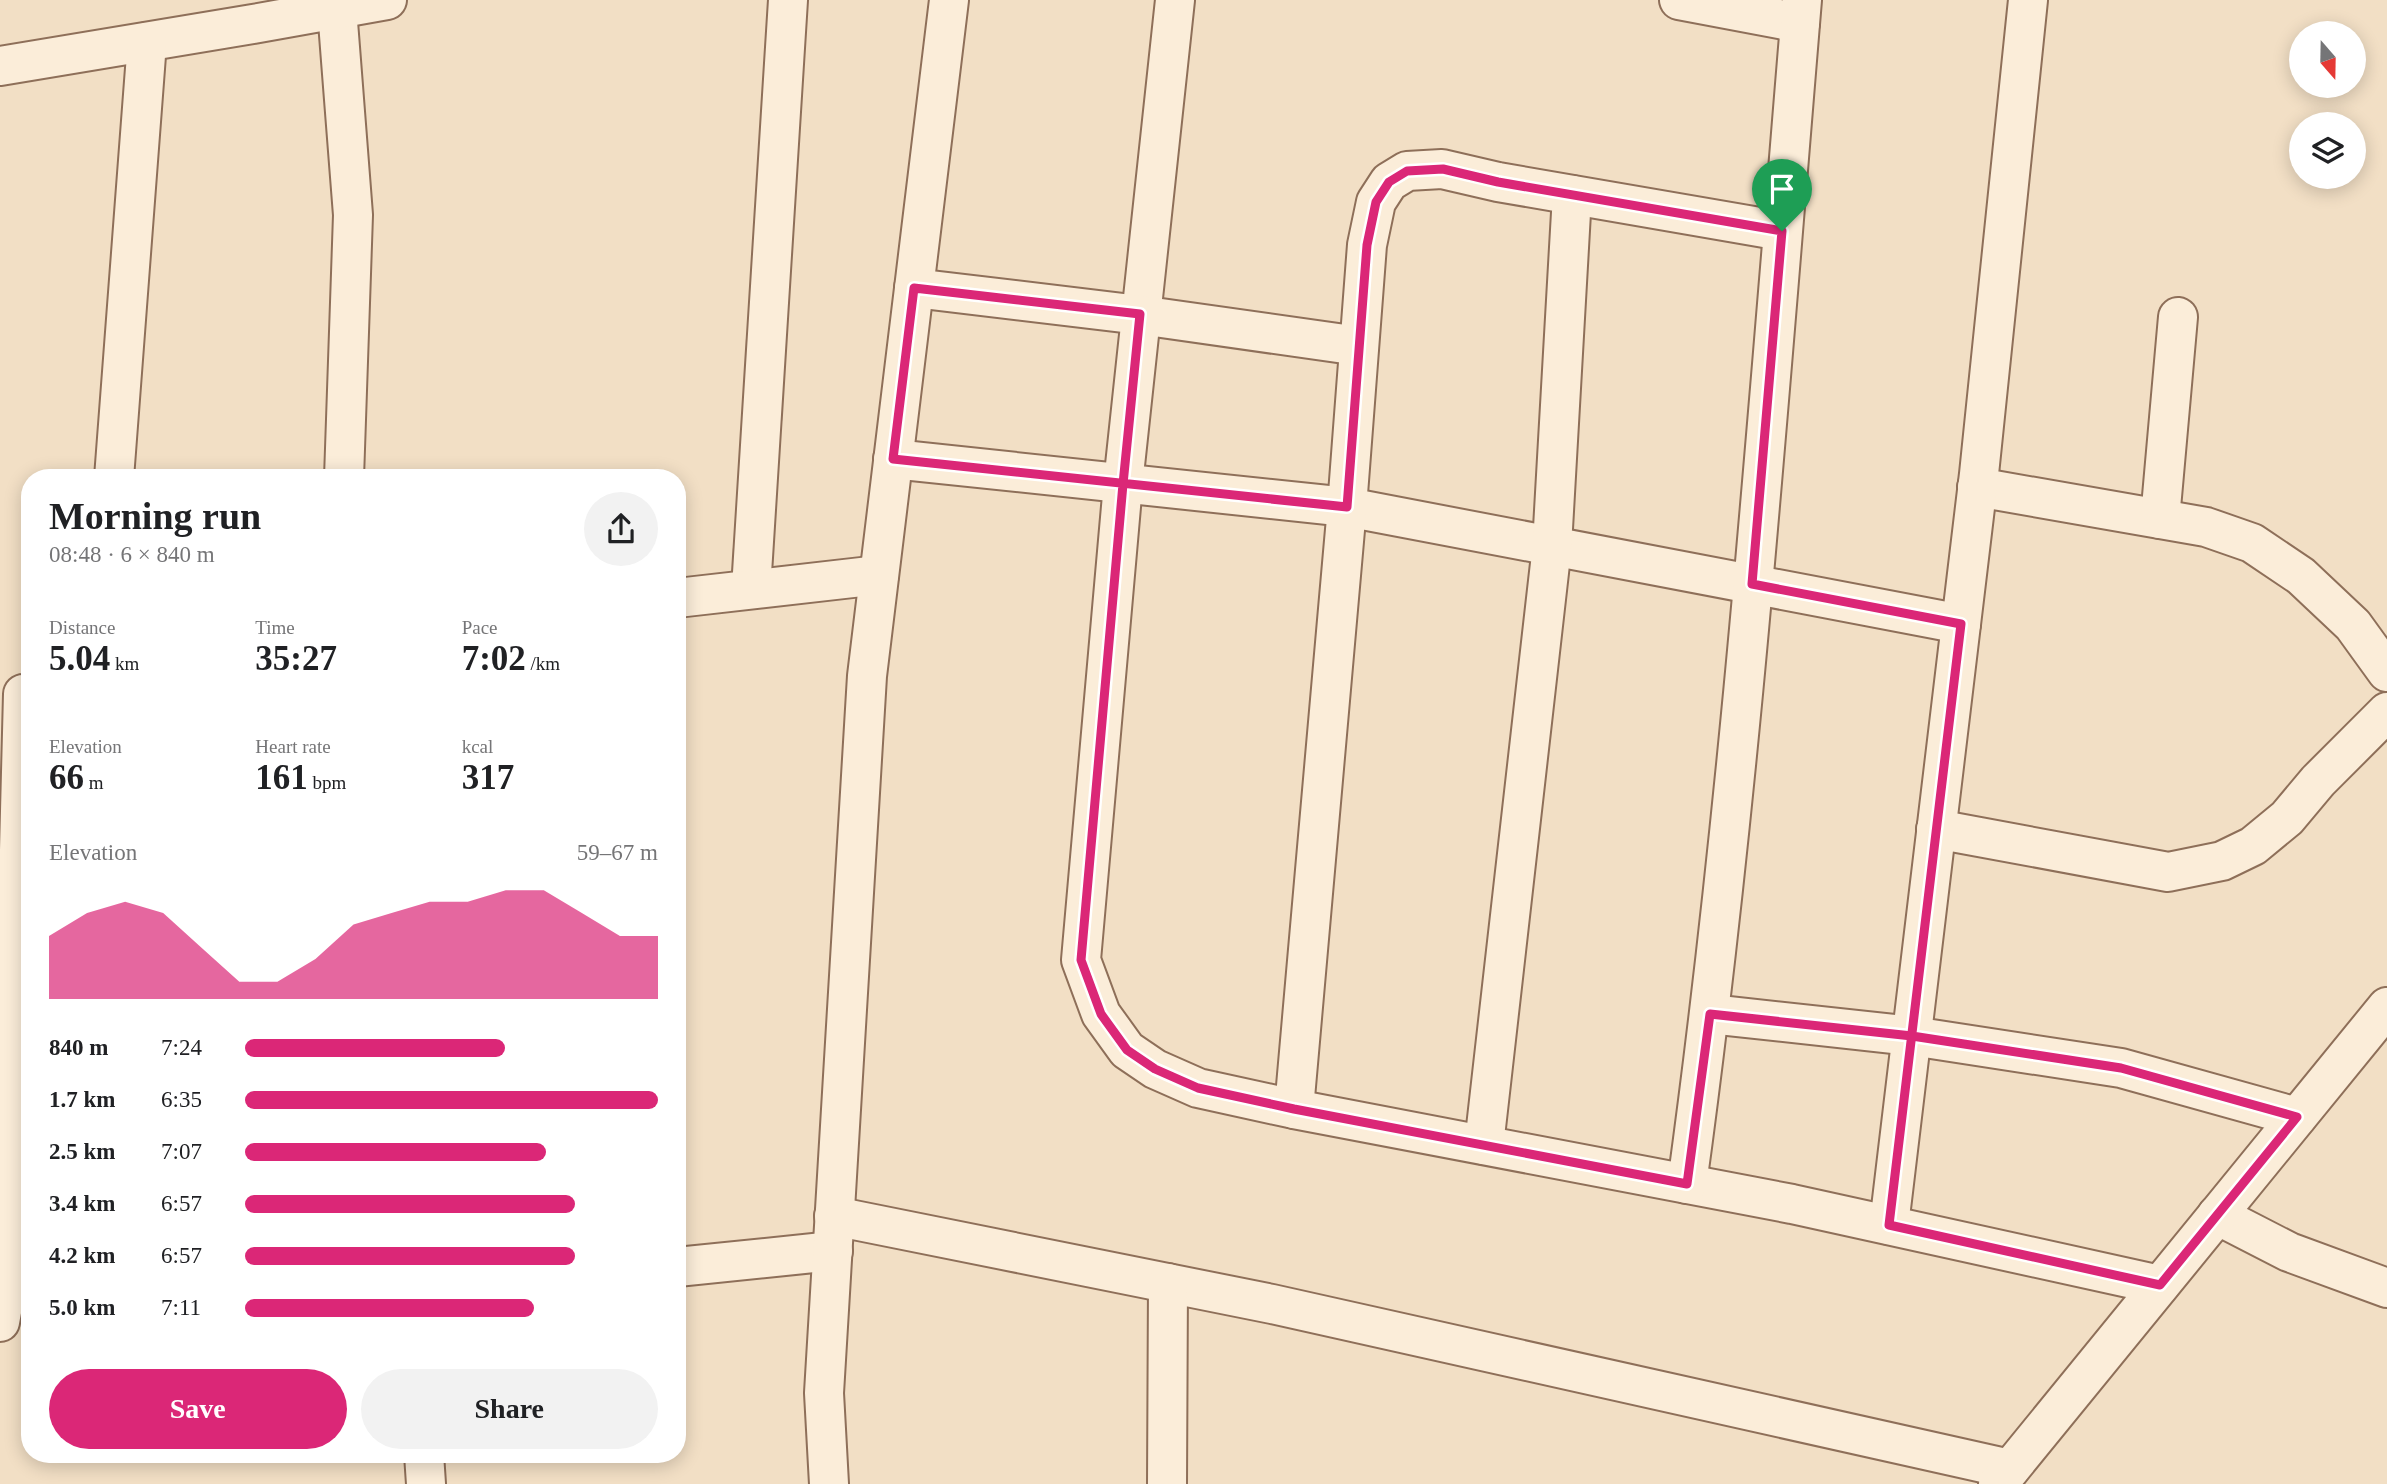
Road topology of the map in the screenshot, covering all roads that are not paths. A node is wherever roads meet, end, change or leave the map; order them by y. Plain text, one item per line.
1 (387, 0) edge
2 (788, 0) edge
3 (949, 0) edge
4 (1175, 0) edge
5 (1679, 0) edge
6 (2028, 0) edge
7 (337, 9) junction
8 (1801, 12) edge
9 (147, 42) junction
10 (0, 66) edge
11 (1572, 195) junction
12 (1782, 231) junction
13 (914, 288) junction
14 (1140, 314) junction
15 (2178, 317) dead end
16 (1359, 346) junction
17 (893, 459) junction
18 (115, 469) edge
19 (344, 469) edge
20 (1123, 484) junction
21 (1977, 486) junction
22 (1347, 507) junction
23 (2160, 519) junction
24 (1552, 546) junction
25 (879, 575) junction
26 (1752, 584) junction
27 (751, 589) junction
28 (686, 597) edge
29 (1961, 624) junction
30 (2386, 669) edge
31 (18, 693) edge
32 (2387, 712) edge
33 (1936, 829) junction
34 (2387, 1007) edge
35 (1710, 1014) junction
36 (1912, 1036) junction
37 (1294, 1109) junction
38 (2297, 1117) junction
39 (1484, 1145) junction
40 (1687, 1184) junction
41 (2217, 1215) junction
42 (1889, 1225) junction
43 (834, 1234) junction
44 (686, 1265) edge
45 (1168, 1283) junction
46 (2160, 1285) junction
47 (2387, 1287) edge
48 (0, 1322) edge
49 (21, 1333) edge
50 (0, 1335) edge
51 (425, 1463) edge
52 (2004, 1476) edge
53 (822, 1483) edge
54 (426, 1484) edge
55 (1167, 1484) edge

1 - 7 street
2 - 27 street
3 - 13 street
4 - 14 street
5 - 8 street
6 - 21 street
7 - 9 street
7 - 19 street
8 - 12 street
9 - 10 street
9 - 18 street
11 - 12 street
11 - 16 street
11 - 24 street
12 - 26 street
13 - 14 street
13 - 17 street
14 - 16 street
14 - 20 street
15 - 23 street
16 - 22 street
17 - 20 street
17 - 25 street
20 - 22 street
20 - 37 street
21 - 23 street
21 - 29 street
22 - 24 street
22 - 37 street
23 - 30 street
24 - 26 street
24 - 39 street
25 - 27 street
25 - 43 street
26 - 29 street
26 - 35 street
27 - 28 street
29 - 33 street
31 - 48 street
32 - 33 street
33 - 36 street
34 - 38 street
35 - 36 street
35 - 40 street
36 - 38 street
36 - 42 street
37 - 39 street
38 - 41 street
39 - 40 street
40 - 42 street
41 - 46 street
41 - 47 street
42 - 46 street
43 - 44 street
43 - 45 street
43 - 53 street
45 - 52 street
45 - 55 street
46 - 52 street
49 - 50 street
51 - 54 street

